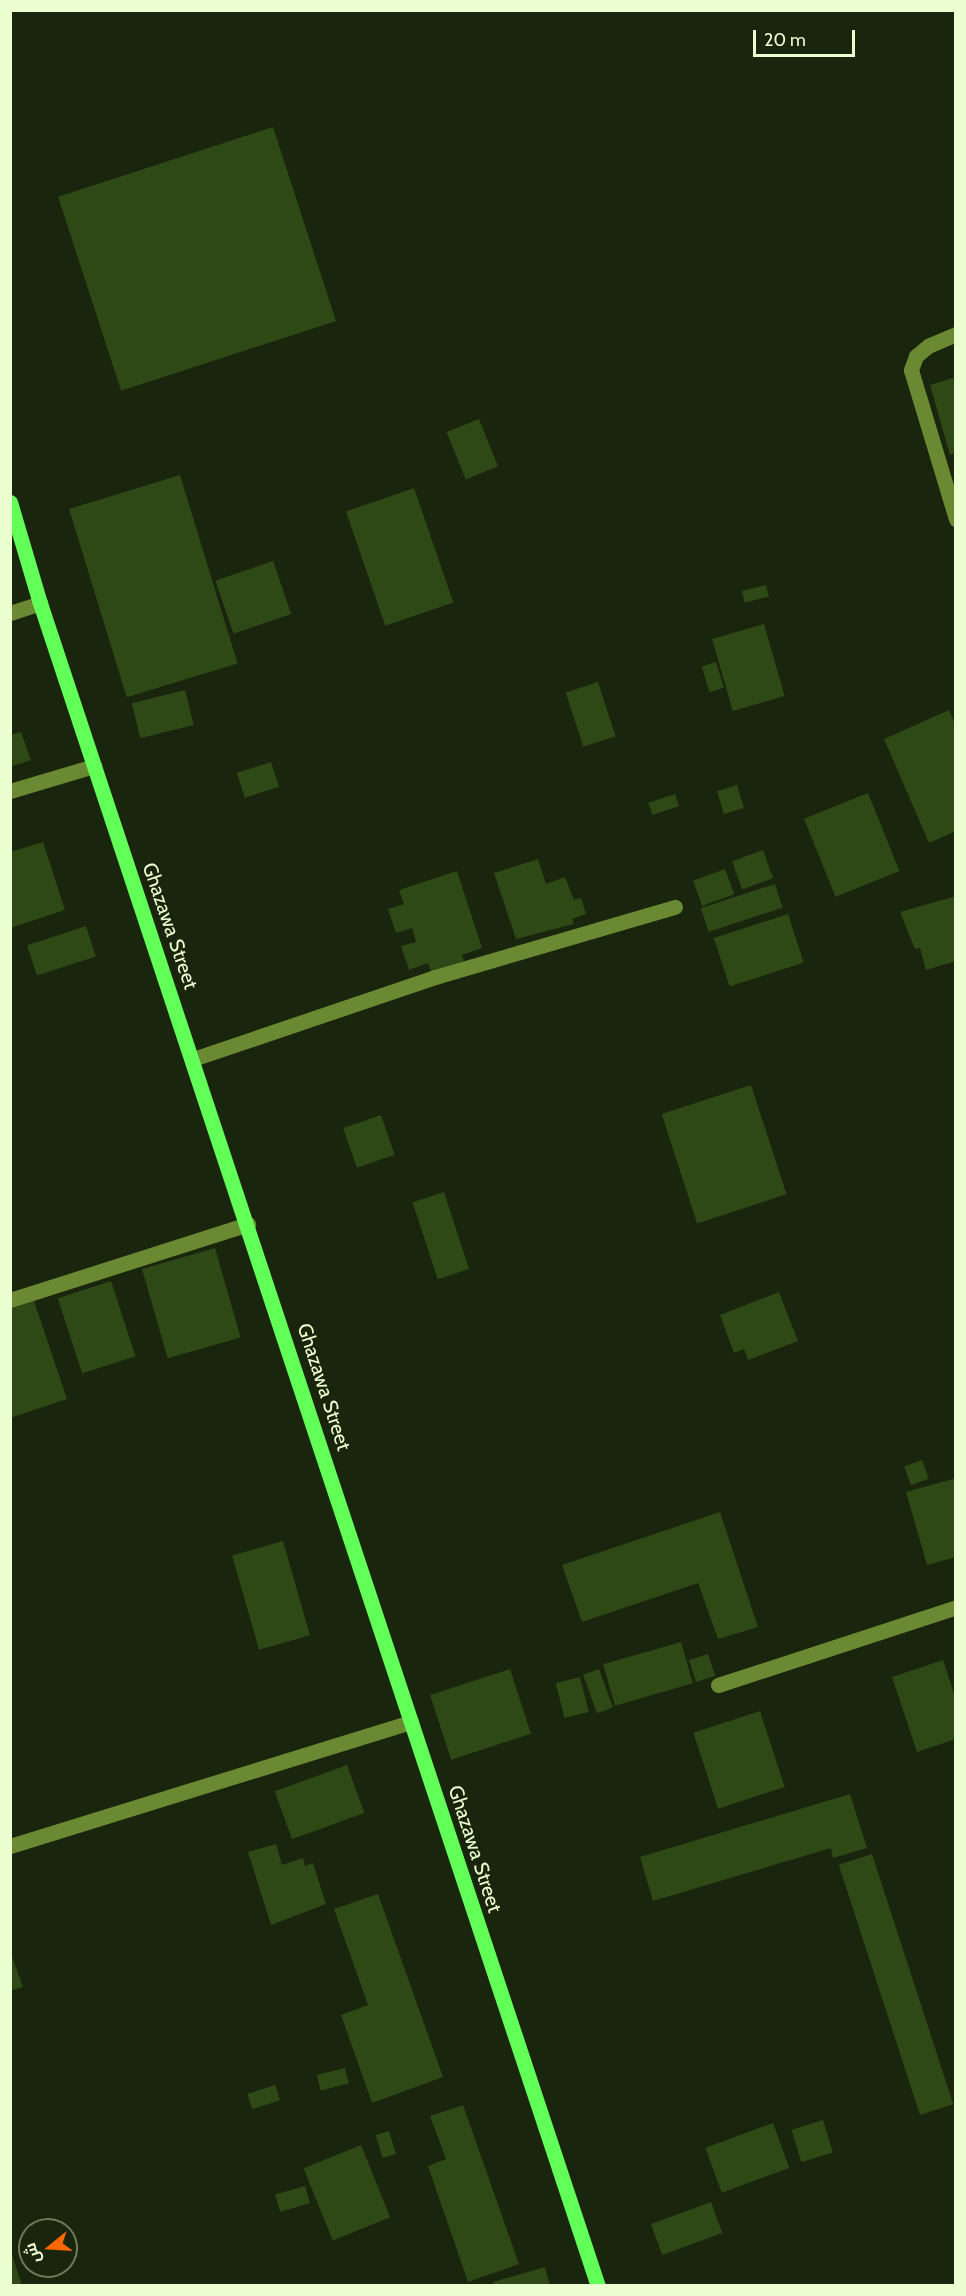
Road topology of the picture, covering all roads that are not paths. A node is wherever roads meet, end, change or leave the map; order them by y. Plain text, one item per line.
1 (956, 334) edge
2 (10, 502) edge
3 (956, 519) edge
4 (40, 603) junction
5 (10, 613) edge
6 (94, 766) junction
7 (10, 791) edge
8 (675, 907) dead end
9 (192, 1059) junction
10 (248, 1224) junction
11 (10, 1300) edge
12 (956, 1607) edge
13 (718, 1685) dead end
14 (411, 1722) junction
15 (10, 1846) edge
16 (598, 2286) edge

1 - 3 street
2 - 4 main road, Ghazawa Street
4 - 5 street
4 - 6 main road, Ghazawa Street
6 - 7 street
6 - 9 main road, Ghazawa Street
8 - 9 street
9 - 10 main road, Ghazawa Street
10 - 11 street
10 - 14 main road, Ghazawa Street
12 - 13 street
14 - 15 street
14 - 16 main road, Ghazawa Street

